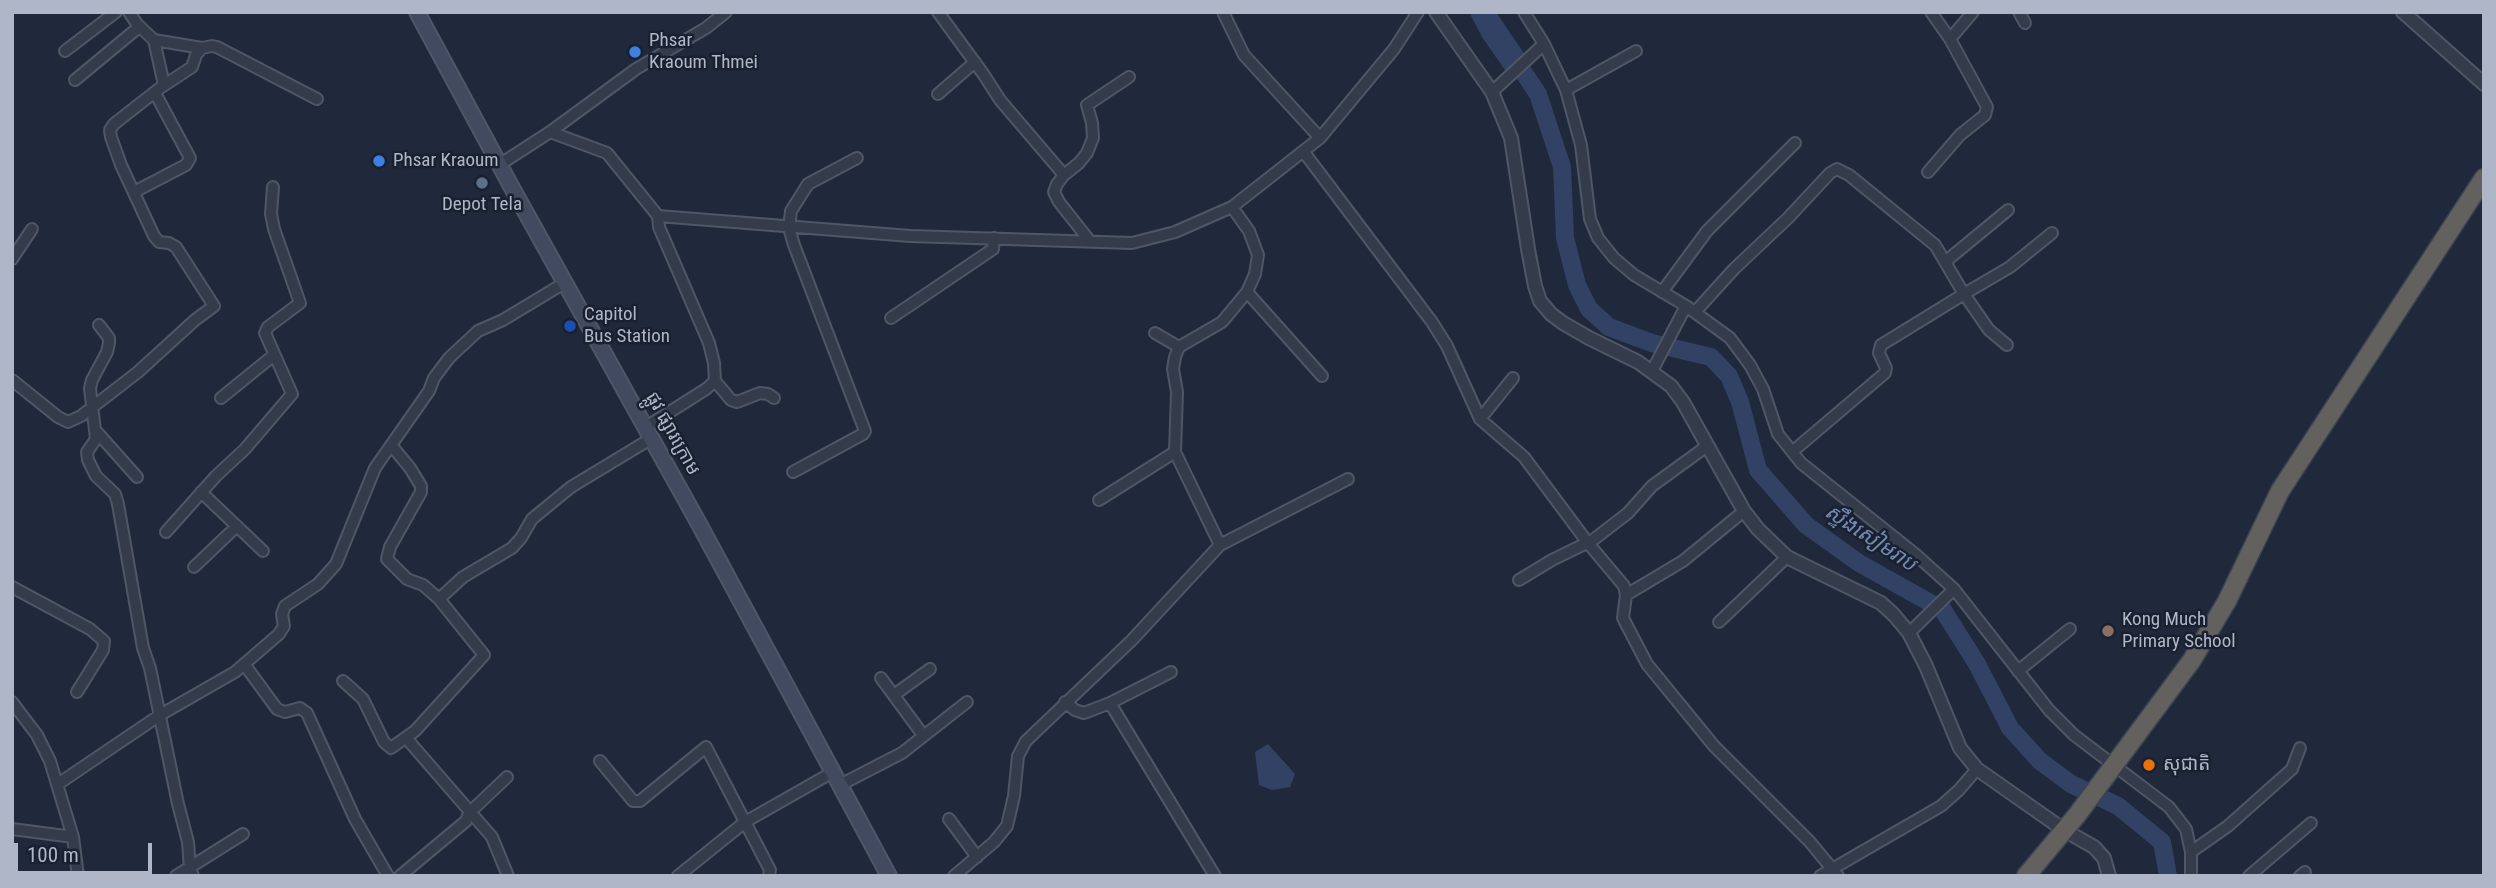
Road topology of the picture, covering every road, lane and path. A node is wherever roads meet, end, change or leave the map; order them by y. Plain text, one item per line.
1 (116, 12) edge
2 (129, 12) edge
3 (726, 12) edge
4 (938, 12) edge
5 (1223, 12) edge
6 (1419, 12) edge
7 (1436, 12) edge
8 (1524, 12) edge
9 (1931, 12) edge
10 (1973, 12) edge
11 (2403, 12) edge
12 (419, 13) edge
13 (139, 27) junction
14 (1950, 39) junction
15 (155, 40) junction
16 (1541, 47) junction
17 (202, 48) junction
18 (65, 51) dead end
19 (1636, 51) dead end
20 (975, 62) junction
21 (1129, 78) dead end
22 (75, 80) dead end
23 (2484, 84) edge
24 (1496, 88) junction
25 (160, 89) junction
26 (1566, 90) junction
27 (938, 94) dead end
28 (317, 99) dead end
29 (550, 132) junction
30 (1320, 138) junction
31 (1795, 143) dead end
32 (1303, 151) junction
33 (857, 158) dead end
34 (499, 165) junction
35 (1928, 172) dead end
36 (1064, 176) junction
37 (2484, 178) edge
38 (274, 187) dead end
39 (134, 192) junction
40 (1232, 206) junction
41 (2008, 210) dead end
42 (658, 216) junction
43 (789, 228) junction
44 (32, 229) dead end
45 (2052, 233) dead end
46 (994, 238) junction
47 (1089, 240) junction
48 (12, 259) edge
49 (1945, 262) junction
50 (566, 282) junction
51 (1247, 292) junction
52 (1662, 292) junction
53 (1964, 294) junction
54 (1691, 309) junction
55 (891, 318) dead end
56 (99, 325) dead end
57 (1155, 333) dead end
58 (2007, 345) dead end
59 (1180, 347) junction
60 (274, 355) junction
61 (1652, 371) junction
62 (1322, 376) dead end
63 (1513, 378) dead end
64 (12, 380) edge
65 (715, 380) junction
66 (220, 398) dead end
67 (774, 398) dead end
68 (93, 407) junction
69 (1480, 419) junction
70 (96, 431) junction
71 (649, 433) junction
72 (391, 445) junction
73 (1707, 446) junction
74 (1175, 452) junction
75 (1792, 452) junction
76 (793, 472) dead end
77 (137, 477) dead end
78 (1348, 479) dead end
79 (201, 492) junction
80 (1099, 500) dead end
81 (1744, 511) junction
82 (237, 526) junction
83 (166, 532) dead end
84 (1588, 543) junction
85 (1220, 545) junction
86 (262, 551) dead end
87 (1787, 557) junction
88 (194, 567) dead end
89 (1519, 580) dead end
90 (12, 587) edge
91 (1952, 591) junction
92 (1626, 595) junction
93 (439, 599) junction
94 (1719, 622) dead end
95 (2070, 629) dead end
96 (1909, 633) junction
97 (244, 664) junction
98 (930, 669) dead end
99 (1171, 671) dead end
100 (2018, 671) junction
101 (881, 678) dead end
102 (343, 681) dead end
103 (77, 692) dead end
104 (894, 695) junction
105 (967, 702) dead end
106 (1065, 702) junction
107 (1110, 703) junction
108 (14, 708) edge
109 (160, 715) junction
110 (923, 735) junction
111 (407, 739) junction
112 (2300, 748) dead end
113 (600, 761) dead end
114 (1977, 769) junction
115 (2108, 772) junction
116 (507, 777) dead end
117 (836, 778) junction
118 (58, 784) junction
119 (469, 813) junction
120 (949, 819) dead end
121 (745, 822) junction
122 (2311, 823) dead end
123 (12, 829) edge
124 (2064, 831) junction
125 (243, 834) dead end
126 (73, 837) junction
127 (2191, 852) junction
128 (977, 857) junction
129 (191, 873) edge
130 (1835, 873) edge
131 (78, 876) edge
132 (176, 876) edge
133 (388, 876) edge
134 (400, 876) edge
135 (508, 876) edge
136 (678, 876) edge
137 (769, 876) edge
138 (889, 876) edge
139 (954, 876) edge
140 (1215, 876) edge
141 (1821, 876) edge
142 (2026, 876) edge
143 (2109, 876) edge
144 (2191, 876) edge
145 (2249, 876) edge

1 - 18 street
2 - 13 street
3 - 29 street
4 - 20 street
5 - 30 street
6 - 30 street
7 - 24 street
8 - 16 street
9 - 14 street
10 - 14 street
11 - 23 street
12 - 34 main road, ផ្លូវ ផ្សារក្រោម
13 - 15 street
13 - 22 street
14 - 35 street
15 - 17 street
15 - 25 street
16 - 24 street
16 - 26 street
17 - 25 street
17 - 28 street
19 - 26 street
20 - 27 street
20 - 36 street
21 - 36 street
24 - 61 street
25 - 39 street
25 - 39 street
26 - 52 street
29 - 34 street
29 - 42 street
30 - 32 street
31 - 52 street
32 - 40 street
32 - 69 street
33 - 43 street
34 - 50 main road, ផ្លូវ ផ្សារក្រោម
36 - 47 street
37 - 115 highway
38 - 60 street
39 - 68 street
40 - 47 street
40 - 51 street
41 - 49 street
42 - 43 street
42 - 65 street
43 - 46 street
43 - 76 street
44 - 48 street
45 - 53 street
46 - 47 street
46 - 55 street
49 - 53 street
49 - 54 street
50 - 71 main road, ផ្លូវ ផ្សារក្រោម
50 - 72 street
51 - 59 street
51 - 62 street
52 - 54 street
53 - 58 street
53 - 75 street
54 - 61 street
54 - 75 street
56 - 68 street
57 - 59 street
59 - 74 street
60 - 66 street
60 - 79 street
61 - 73 street
63 - 69 street
64 - 68 street
65 - 67 street
65 - 71 street
68 - 70 street
69 - 84 street
70 - 77 street
70 - 109 street
71 - 93 street
71 - 117 main road, ផ្លូវ ផ្សារក្រោម
72 - 93 street
72 - 97 street
73 - 81 street
73 - 84 street
74 - 80 street
74 - 85 street
75 - 91 street
78 - 85 street
79 - 82 street
79 - 83 street
81 - 87 street
81 - 92 street
82 - 86 street
82 - 88 street
84 - 89 street
84 - 92 street
85 - 106 street
87 - 94 street
87 - 96 street
90 - 103 street
91 - 96 street
91 - 100 street
92 - 130 street
93 - 111 street
95 - 100 street
96 - 114 street
97 - 109 street
97 - 133 street
98 - 104 street
99 - 107 street
100 - 115 street
101 - 104 street
102 - 111 street
104 - 110 street
105 - 110 street
106 - 107 street
106 - 128 street
107 - 140 street
108 - 118 street
109 - 118 street
109 - 129 street
110 - 117 street
111 - 119 street
112 - 127 street
113 - 121 street
114 - 124 street
114 - 130 street
115 - 124 highway
115 - 127 street
116 - 119 street
117 - 121 street
117 - 138 main road, ផ្លូវ ផ្សារក្រោម
118 - 126 street
119 - 134 street
119 - 135 street
120 - 128 street
121 - 136 street
121 - 137 street
122 - 145 street
123 - 126 street
124 - 142 highway
124 - 143 street
125 - 129 street
126 - 131 street
127 - 144 street
128 - 139 street
129 - 132 street
130 - 141 street

